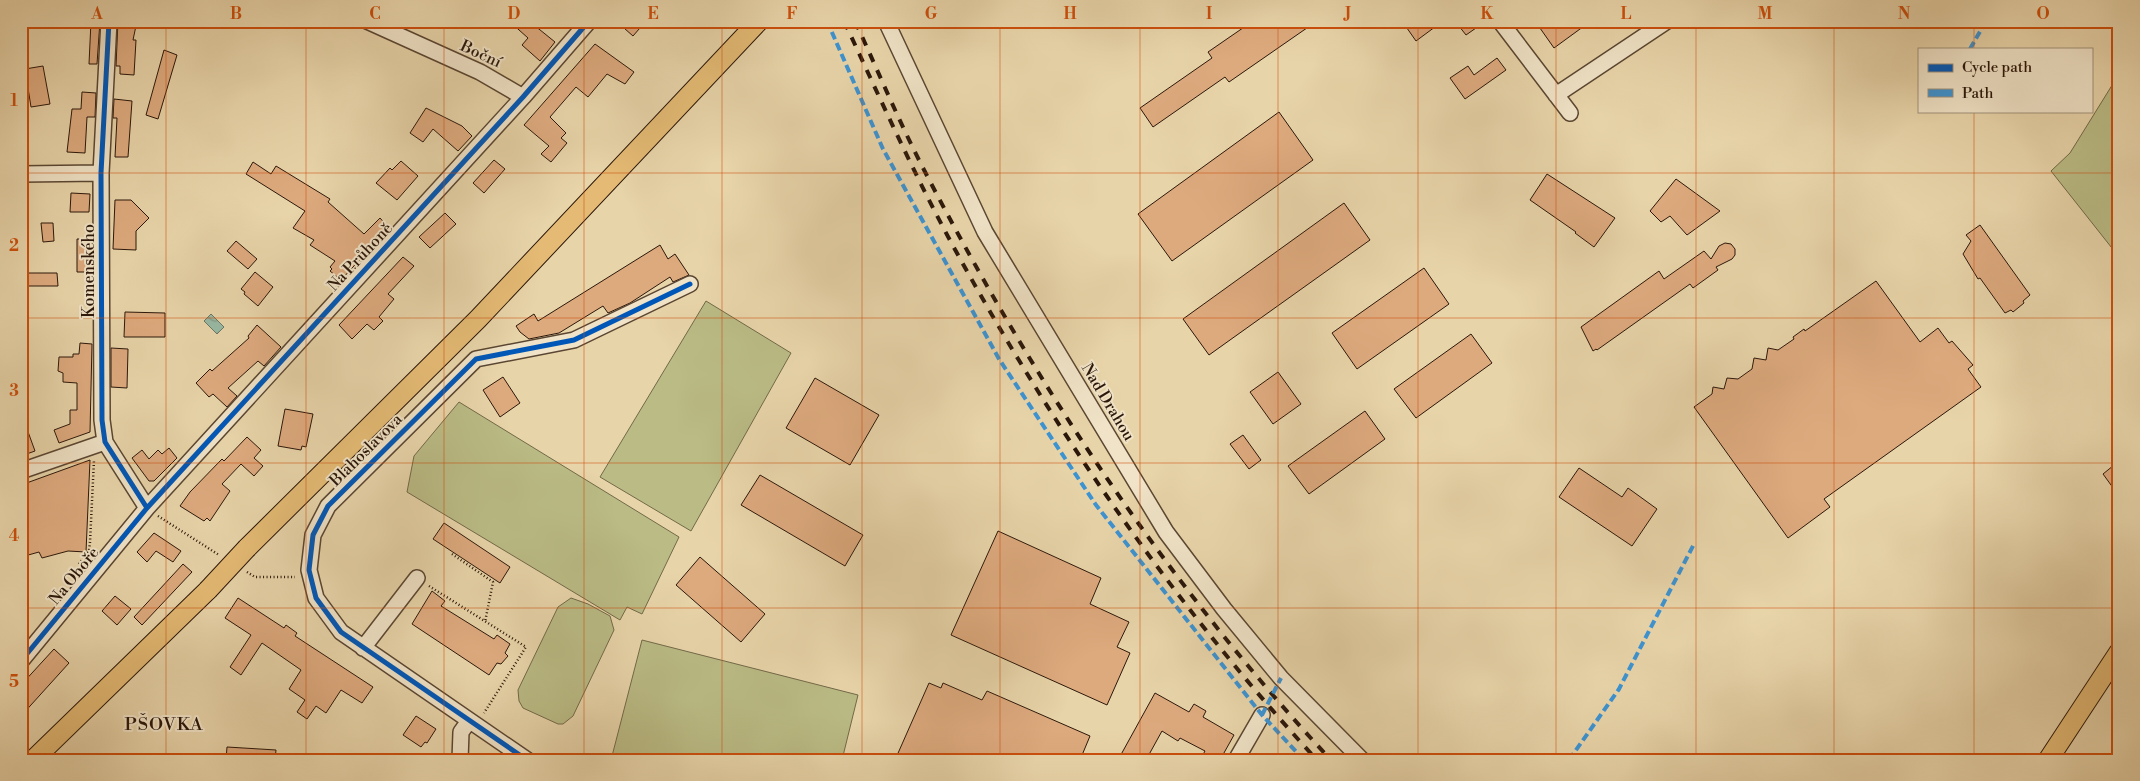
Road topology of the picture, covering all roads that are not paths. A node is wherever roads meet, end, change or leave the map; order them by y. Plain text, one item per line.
1 (109, 21) edge
2 (367, 21) edge
3 (589, 21) edge
4 (759, 21) edge
5 (886, 21) edge
6 (1500, 21) edge
7 (1667, 21) edge
8 (1556, 95) junction
9 (523, 97) junction
10 (1570, 112) dead end
11 (101, 173) junction
12 (21, 174) edge
13 (690, 284) dead end
14 (99, 444) junction
15 (21, 471) edge
16 (147, 508) junction
17 (417, 578) road end
18 (363, 648) junction
19 (2119, 652) edge
20 (21, 661) edge
21 (1262, 715) dead end
22 (475, 719) junction
23 (33, 760) edge
24 (460, 760) edge
25 (527, 760) edge
26 (1236, 760) edge
27 (1362, 760) edge
28 (2048, 760) edge

1 - 11 street, Komenského
2 - 9 street, Boční
3 - 9 street, Na Průhoně
4 - 23 main road, bridge
5 - 27 street, Nad Drahou
6 - 8 street
7 - 8 street
8 - 10 street
9 - 16 street, Na Průhoně
11 - 12 street
11 - 14 street, Komenského
13 - 18 street, Blahoslavova
14 - 15 street
14 - 16 street, Komenského
16 - 20 street, Na Oboře
17 - 18 street
18 - 22 street, Blahoslavova
19 - 28 main road
21 - 26 street
22 - 24 street
22 - 25 street, Blahoslavova

